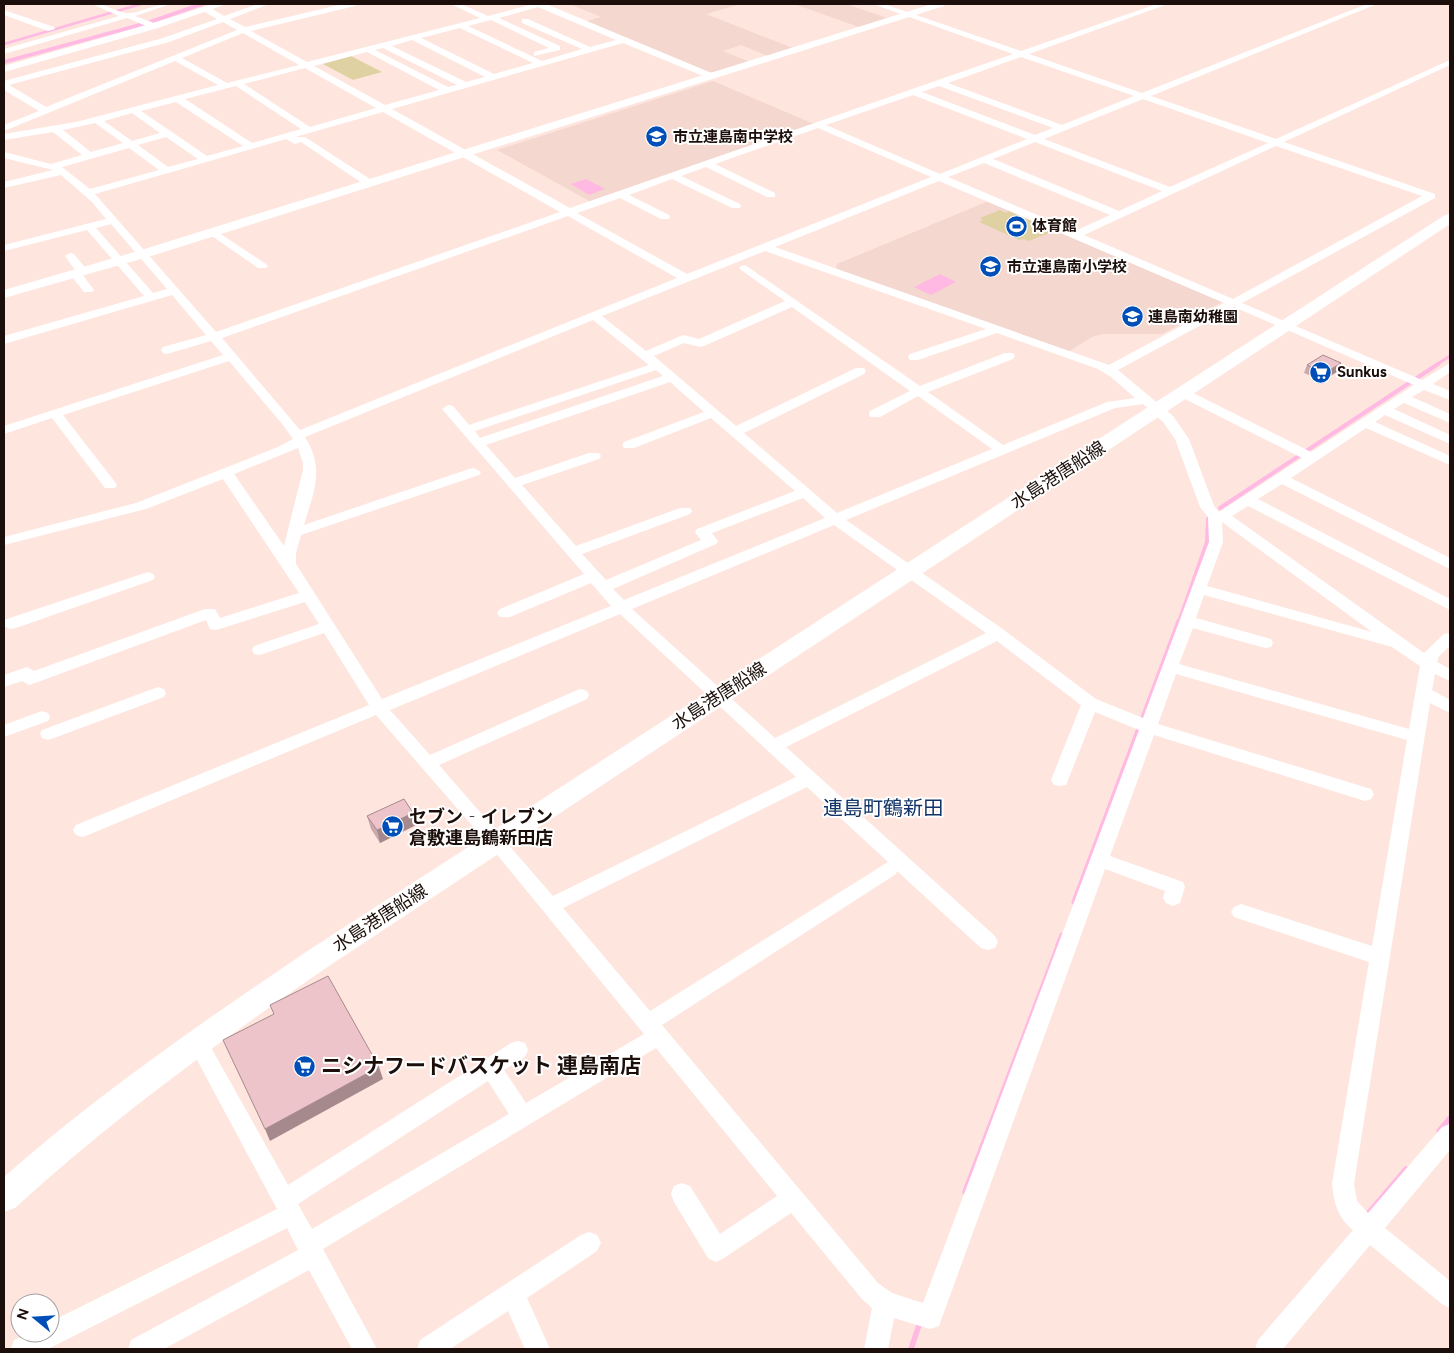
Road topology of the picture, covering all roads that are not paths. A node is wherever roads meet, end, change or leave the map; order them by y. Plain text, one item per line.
1 (96, 4) edge
2 (167, 4) edge
3 (222, 4) edge
4 (265, 4) edge
5 (345, 4) edge
6 (455, 4) edge
7 (540, 4) edge
8 (877, 4) edge
9 (941, 4) edge
10 (1164, 4) edge
11 (1374, 4) edge
12 (128, 6) dead end
13 (498, 7) dead end
14 (206, 9) junction
15 (115, 11) junction
16 (4, 12) edge
17 (508, 13) junction
18 (907, 14) junction
19 (126, 16) junction
20 (222, 18) junction
21 (489, 18) junction
22 (460, 25) junction
23 (153, 26) junction
24 (51, 29) junction
25 (244, 30) junction
26 (412, 37) junction
27 (624, 40) junction
28 (4, 43) edge
29 (384, 45) junction
30 (367, 49) junction
31 (588, 49) junction
32 (128, 50) junction
33 (4, 52) edge
34 (1022, 54) junction
35 (526, 57) junction
36 (175, 58) junction
37 (151, 61) junction
38 (1450, 62) edge
39 (540, 63) junction
40 (306, 65) junction
41 (4, 69) edge
42 (711, 76) junction
43 (492, 77) junction
44 (938, 82) junction
45 (237, 83) junction
46 (4, 85) edge
47 (464, 85) junction
48 (226, 86) junction
49 (446, 90) junction
50 (912, 92) junction
51 (1142, 96) junction
52 (178, 99) junction
53 (383, 108) junction
54 (46, 110) junction
55 (134, 110) junction
56 (97, 120) junction
57 (818, 125) junction
58 (4, 128) edge
59 (1061, 128) junction
60 (57, 130) junction
61 (308, 130) junction
62 (169, 133) junction
63 (4, 136) edge
64 (287, 136) junction
65 (1034, 139) junction
66 (1276, 142) junction
67 (131, 144) junction
68 (250, 146) junction
69 (464, 153) junction
70 (996, 154) junction
71 (4, 155) edge
72 (90, 156) junction
73 (205, 159) junction
74 (984, 159) junction
75 (707, 164) junction
76 (58, 169) junction
77 (166, 170) junction
78 (673, 176) junction
79 (940, 177) junction
80 (1058, 180) dead end
81 (369, 183) junction
82 (4, 186) edge
83 (1170, 191) junction
84 (88, 193) junction
85 (620, 194) junction
86 (771, 195) dead end
87 (736, 206) dead end
88 (568, 212) junction
89 (1120, 214) junction
90 (665, 217) dead end
91 (1450, 218) edge
92 (113, 220) junction
93 (89, 226) junction
94 (213, 232) junction
95 (1075, 235) junction
96 (765, 247) junction
97 (4, 248) edge
98 (144, 254) junction
99 (70, 256) dead end
100 (120, 260) junction
101 (262, 266) dead end
102 (745, 268) dead end
103 (78, 272) junction
104 (686, 278) junction
105 (88, 290) dead end
106 (175, 290) junction
107 (4, 294) edge
108 (151, 297) junction
109 (794, 302) junction
110 (1234, 304) junction
111 (594, 315) junction
112 (1287, 325) junction
113 (997, 328) junction
114 (215, 336) junction
115 (4, 340) edge
116 (167, 350) dead end
117 (231, 356) junction
118 (644, 356) junction
119 (1009, 356) dead end
120 (914, 357) dead end
121 (657, 366) junction
122 (1450, 367) edge
123 (1109, 370) junction
124 (860, 371) dead end
125 (672, 377) junction
126 (1418, 382) junction
127 (920, 391) junction
128 (1183, 393) junction
129 (1450, 396) edge
130 (1403, 398) junction
131 (1151, 405) junction
132 (448, 409) dead end
133 (1385, 410) junction
134 (55, 413) junction
135 (713, 413) junction
136 (875, 414) dead end
137 (1450, 419) edge
138 (1366, 422) junction
139 (4, 430) edge
140 (466, 430) junction
141 (735, 432) junction
142 (299, 438) junction
143 (1450, 440) edge
144 (478, 443) junction
145 (629, 445) dead end
146 (1002, 450) junction
147 (1306, 455) junction
148 (594, 456) dead end
149 (1450, 462) edge
150 (474, 472) dead end
151 (226, 473) junction
152 (1281, 478) junction
153 (513, 483) junction
154 (110, 485) dead end
155 (804, 492) junction
156 (1248, 500) junction
157 (685, 511) dead end
158 (1219, 516) junction
159 (834, 518) junction
160 (294, 533) junction
161 (6, 536) edge
162 (573, 552) junction
163 (290, 564) junction
164 (1450, 564) edge
165 (908, 572) junction
166 (594, 576) junction
167 (148, 577) dead end
168 (604, 588) junction
169 (1199, 589) junction
170 (309, 595) junction
171 (1450, 605) edge
172 (621, 607) junction
173 (505, 613) dead end
174 (1187, 621) junction
175 (10, 624) dead end
176 (328, 626) junction
177 (998, 634) junction
178 (1450, 638) edge
179 (1266, 643) dead end
180 (1401, 644) junction
181 (260, 650) dead end
182 (1429, 664) junction
183 (1170, 667) junction
184 (28, 676) joint
185 (1450, 676) edge
186 (4, 681) edge
187 (1423, 692) junction
188 (158, 693) dead end
189 (581, 695) dead end
190 (720, 695) junction
191 (1090, 703) junction
192 (1450, 707) edge
193 (379, 708) junction
194 (42, 716) dead end
195 (1142, 725) junction
196 (4, 731) edge
197 (48, 734) dead end
198 (1416, 738) junction
199 (774, 746) junction
200 (427, 763) junction
201 (810, 778) junction
202 (1060, 780) dead end
203 (1365, 794) dead end
204 (82, 830) dead end
205 (496, 841) junction
206 (1100, 860) junction
207 (889, 869) dead end
208 (1176, 888) dead end
209 (550, 906) junction
210 (1241, 912) dead end
211 (988, 942) dead end
212 (1380, 957) junction
213 (653, 1030) junction
214 (197, 1041) junction
215 (518, 1050) dead end
216 (491, 1068) junction
217 (523, 1117) junction
218 (1450, 1134) edge
219 (682, 1194) dead end
220 (4, 1197) edge
221 (793, 1199) junction
222 (287, 1207) junction
223 (1364, 1226) junction
224 (589, 1243) dead end
225 (311, 1250) junction
226 (512, 1294) junction
227 (1450, 1296) edge
228 (885, 1303) junction
229 (23, 1349) edge
230 (140, 1349) edge
231 (365, 1349) edge
232 (429, 1349) edge
233 (538, 1349) edge
234 (876, 1349) edge
235 (1267, 1349) edge

1 - 15 street
2 - 19 street
3 - 14 street
4 - 20 street
5 - 25 street
6 - 21 street
7 - 17 street
7 - 27 street
8 - 18 street
9 - 18 street
10 - 34 street
11 - 51 street
12 - 15 street
13 - 17 street
14 - 20 street
14 - 23 street
15 - 19 street
15 - 24 street
16 - 24 street
17 - 21 street
17 - 31 street
18 - 34 street
18 - 42 street
19 - 23 street
19 - 33 street
20 - 25 street
20 - 32 street
21 - 22 street
21 - 35 street
22 - 26 street
22 - 35 street
23 - 41 street
24 - 28 street
25 - 36 street
25 - 40 street
26 - 29 street
26 - 43 street
27 - 31 street
27 - 42 street
29 - 30 street
29 - 47 street
30 - 40 street
30 - 49 street
31 - 39 street
32 - 37 street
32 - 46 street
34 - 44 street
34 - 51 street
35 - 39 street
36 - 37 street
36 - 48 street
37 - 54 street
38 - 66 street
39 - 43 street
40 - 45 street
40 - 53 street
42 - 69 street
43 - 47 street
44 - 50 street
44 - 59 street
45 - 48 street
45 - 61 street
46 - 54 street
47 - 49 street
48 - 52 street
49 - 53 street
50 - 57 street
50 - 65 street
51 - 59 street
51 - 66 street
52 - 55 street
52 - 68 street
53 - 61 street
53 - 69 street
54 - 58 street
55 - 56 street
55 - 62 street
56 - 60 street
56 - 67 street
57 - 75 street
57 - 79 street
59 - 65 street
60 - 63 street
60 - 72 street
61 - 64 street
62 - 67 street
62 - 73 street
64 - 68 street
64 - 81 street
65 - 70 street
65 - 83 street
66 - 83 street
66 - 110 street
67 - 72 street
67 - 77 street
68 - 73 street
69 - 81 street
69 - 88 street
70 - 74 street
70 - 80 street
71 - 76 street
72 - 76 street
73 - 77 street
74 - 79 street
74 - 89 street
75 - 78 street
75 - 86 street
76 - 82 street
76 - 84 street
77 - 84 street
78 - 85 street
78 - 87 street
79 - 95 street
79 - 96 street
81 - 94 street
83 - 89 street
84 - 92 street
85 - 88 street
85 - 90 street
88 - 104 street
88 - 114 street
89 - 95 street
91 - 112 main road, 水島港唐船線
92 - 93 street
92 - 98 street
93 - 97 street
93 - 100 street
94 - 98 street
94 - 101 street
95 - 110 street
96 - 104 street
96 - 113 street
98 - 100 street
98 - 106 street
99 - 103 street
100 - 103 street
100 - 108 street
102 - 109 street
103 - 105 street
103 - 107 street
104 - 111 street
106 - 108 street
106 - 114 street
108 - 115 street
109 - 118 street
109 - 127 street
110 - 112 street
110 - 123 street
111 - 118 street
111 - 142 street
112 - 126 street
112 - 128 main road, 水島港唐船線
113 - 120 street
113 - 123 street
114 - 116 street
114 - 117 street
117 - 134 street
117 - 142 street
118 - 121 street
119 - 127 street
121 - 125 street
121 - 140 street
122 - 126 street
123 - 131 street
124 - 141 street
125 - 135 street
125 - 144 street
126 - 129 street
126 - 130 street
127 - 136 street
127 - 146 street
128 - 131 main road, 水島港唐船線
128 - 147 street
130 - 133 street
130 - 137 street
131 - 146 street
131 - 158 street
131 - 165 main road, 水島港唐船線
132 - 140 street
133 - 138 street
133 - 143 street
134 - 139 street
134 - 154 street
135 - 141 street
135 - 145 street
138 - 147 street
138 - 149 street
140 - 144 street
141 - 155 street
142 - 151 street
142 - 160 street
144 - 153 street
146 - 159 street
147 - 152 street
148 - 153 street
150 - 160 street
151 - 161 street
151 - 163 street
152 - 156 street
152 - 164 street
153 - 162 street
155 - 159 street
155 - 168 street
156 - 158 street
156 - 171 street
157 - 162 street
158 - 169 street
158 - 180 street
159 - 165 street
159 - 172 street
160 - 163 street
162 - 166 street
163 - 170 street
165 - 177 street
165 - 190 main road, 水島港唐船線
166 - 168 street
166 - 173 street
167 - 175 street
168 - 172 street
169 - 174 street
169 - 180 street
170 - 176 street
170 - 184 street
172 - 190 street
172 - 193 street
174 - 179 street
174 - 183 street
176 - 181 street
176 - 193 street
177 - 191 street
177 - 199 street
178 - 182 street
180 - 182 street
182 - 185 street
182 - 187 street
183 - 195 street
183 - 198 street
184 - 186 street
187 - 192 street
187 - 198 street
188 - 197 street
189 - 200 street
190 - 199 street
190 - 205 main road, 水島港唐船線
191 - 195 street
191 - 202 street
193 - 200 street
193 - 204 street
194 - 196 street
195 - 203 street
195 - 206 street
198 - 212 street
199 - 201 street
200 - 205 street
201 - 209 street
201 - 211 street
205 - 209 street
205 - 214 main road, 水島港唐船線
206 - 208 street
206 - 228 street
207 - 213 street
209 - 213 street
210 - 212 street
212 - 223 street
213 - 217 street
213 - 221 street
214 - 220 main road, 水島港唐船線
214 - 222 street
215 - 216 street
216 - 217 street
216 - 222 street
217 - 225 street
218 - 223 street
219 - 221 street
221 - 228 street
222 - 225 street
222 - 229 street
223 - 227 street
223 - 235 street
224 - 226 street
225 - 230 street
225 - 231 street
226 - 232 street
226 - 233 street
228 - 234 street

